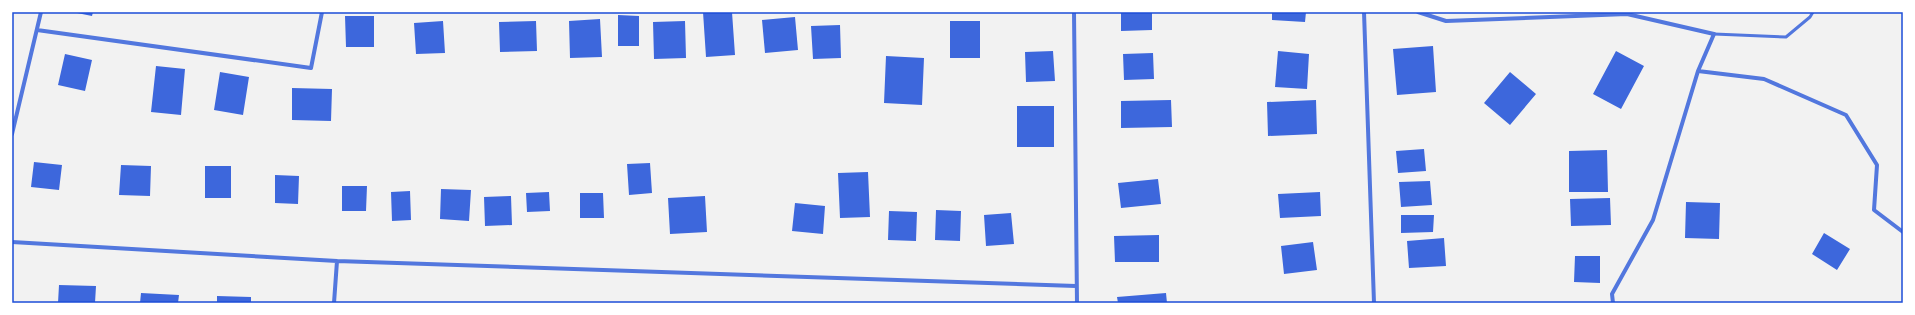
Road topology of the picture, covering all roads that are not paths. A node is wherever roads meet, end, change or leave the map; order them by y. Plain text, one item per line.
1 (41, 12) edge
2 (322, 12) edge
3 (1074, 12) edge
4 (1364, 12) edge
5 (1418, 12) edge
6 (1813, 12) edge
7 (37, 30) junction
8 (1714, 34) junction
9 (1698, 71) junction
10 (12, 134) edge
11 (1903, 232) edge
12 (12, 242) edge
13 (336, 262) junction
14 (1076, 286) junction
15 (334, 303) edge
16 (1077, 303) edge
17 (1374, 303) edge
18 (1613, 303) edge

1 - 7 street
2 - 7 street
3 - 14 street
4 - 17 street
5 - 8 street
6 - 8 lane
7 - 10 street
8 - 9 street
9 - 11 street
9 - 18 street
12 - 13 street
13 - 14 street
13 - 15 street
14 - 16 street

